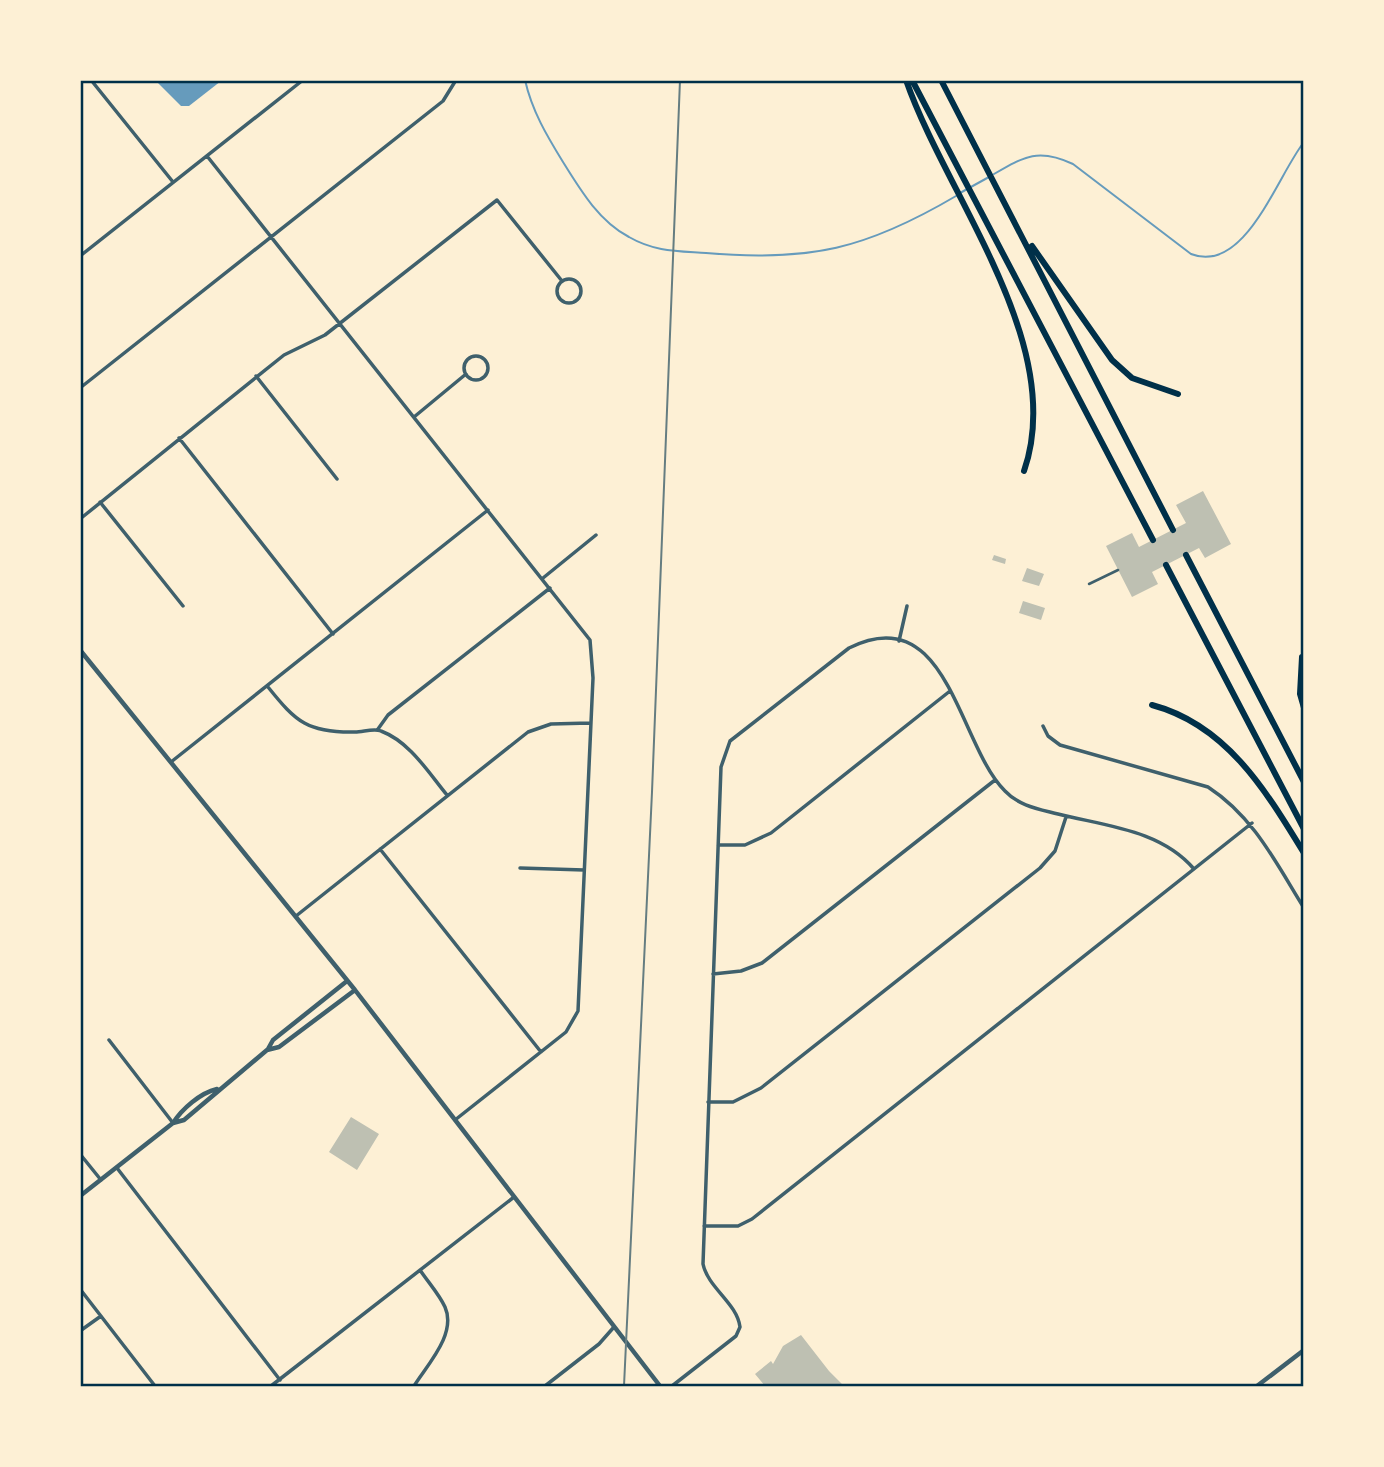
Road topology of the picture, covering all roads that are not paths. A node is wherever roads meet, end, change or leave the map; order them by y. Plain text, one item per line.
1 (91, 80) edge
2 (303, 80) edge
3 (906, 80) edge
4 (912, 80) edge
5 (941, 80) edge
6 (456, 82) edge
7 (207, 156) junction
8 (173, 182) junction
9 (1020, 229) junction
10 (271, 236) junction
11 (80, 256) edge
12 (562, 281) junction
13 (340, 323) junction
14 (466, 374) junction
15 (256, 376) junction
16 (80, 388) edge
17 (1178, 394) dead end
18 (414, 417) junction
19 (179, 439) junction
20 (1024, 471) dead end
21 (337, 479) dead end
22 (100, 502) junction
23 (488, 510) junction
24 (80, 519) edge
25 (1173, 530) dead end
26 (596, 536) dead end
27 (1153, 540) dead end
28 (1186, 555) dead end
29 (1166, 565) dead end
30 (1118, 570) dead end
31 (543, 578) junction
32 (1089, 584) dead end
33 (550, 588) junction
34 (183, 606) dead end
35 (907, 606) dead end
36 (332, 634) junction
37 (899, 640) junction
38 (80, 650) edge
39 (1302, 657) edge
40 (268, 687) junction
41 (951, 690) junction
42 (1152, 705) dead end
43 (1304, 708) edge
44 (590, 723) junction
45 (1043, 726) dead end
46 (379, 729) junction
47 (172, 762) junction
48 (995, 780) junction
49 (1304, 782) edge
50 (447, 795) junction
51 (1066, 816) junction
52 (1252, 823) junction
53 (1304, 829) edge
54 (718, 845) junction
55 (380, 849) junction
56 (1304, 853) edge
57 (520, 868) dead end
58 (1194, 869) junction
59 (584, 870) junction
60 (1304, 908) edge
61 (296, 916) junction
62 (713, 974) junction
63 (347, 981) junction
64 (355, 990) junction
65 (109, 1040) dead end
66 (267, 1050) junction
67 (541, 1052) junction
68 (708, 1102) junction
69 (455, 1120) junction
70 (173, 1124) junction
71 (80, 1154) edge
72 (117, 1168) junction
73 (101, 1180) junction
74 (80, 1196) edge
75 (514, 1197) junction
76 (704, 1226) junction
77 (420, 1270) junction
78 (80, 1289) edge
79 (101, 1316) junction
80 (614, 1327) junction
81 (80, 1331) edge
82 (1304, 1350) edge
83 (280, 1380) junction
84 (155, 1387) edge
85 (271, 1387) edge
86 (414, 1387) edge
87 (545, 1387) edge
88 (660, 1387) edge
89 (672, 1387) edge
90 (1257, 1387) edge

1 - 8 street
2 - 7 street
3 - 20 highway
4 - 27 highway
5 - 9 highway
6 - 10 street
7 - 8 street
7 - 10 street
8 - 11 street
9 - 17 highway
9 - 25 highway
10 - 13 street
10 - 16 street
12 - 12 street
12 - 13 street
13 - 15 street
13 - 18 street
14 - 14 street
14 - 18 street
15 - 19 street
15 - 21 street
18 - 23 street
19 - 22 street
19 - 36 street
22 - 24 street
22 - 34 street
23 - 31 street
23 - 36 street
26 - 31 street
28 - 49 highway
29 - 53 highway
30 - 32 street
31 - 33 street
33 - 44 street
33 - 46 street
35 - 37 street
36 - 40 street
37 - 41 street
37 - 54 street
38 - 47 street
39 - 43 highway
40 - 46 street
40 - 47 street
41 - 48 street
41 - 54 street
42 - 56 highway
44 - 50 street
44 - 59 street
45 - 52 street
46 - 50 street
47 - 61 street
48 - 51 street
48 - 62 street
50 - 55 street
51 - 58 street
51 - 68 street
52 - 58 street
52 - 60 street
54 - 62 street
55 - 61 street
55 - 67 street
57 - 59 street
58 - 76 street
59 - 67 street
61 - 63 street
62 - 68 street
63 - 64 street
63 - 66 street
64 - 66 street
64 - 69 street
65 - 70 street
66 - 70 street
67 - 69 street
68 - 76 street
69 - 75 street
70 - 72 street
71 - 73 street
72 - 73 street
72 - 83 street
73 - 74 street
75 - 77 street
75 - 80 street
76 - 89 street
77 - 83 street
77 - 86 street
78 - 79 street
79 - 81 street
79 - 84 street
80 - 87 street
80 - 88 street
82 - 90 street
83 - 85 street

